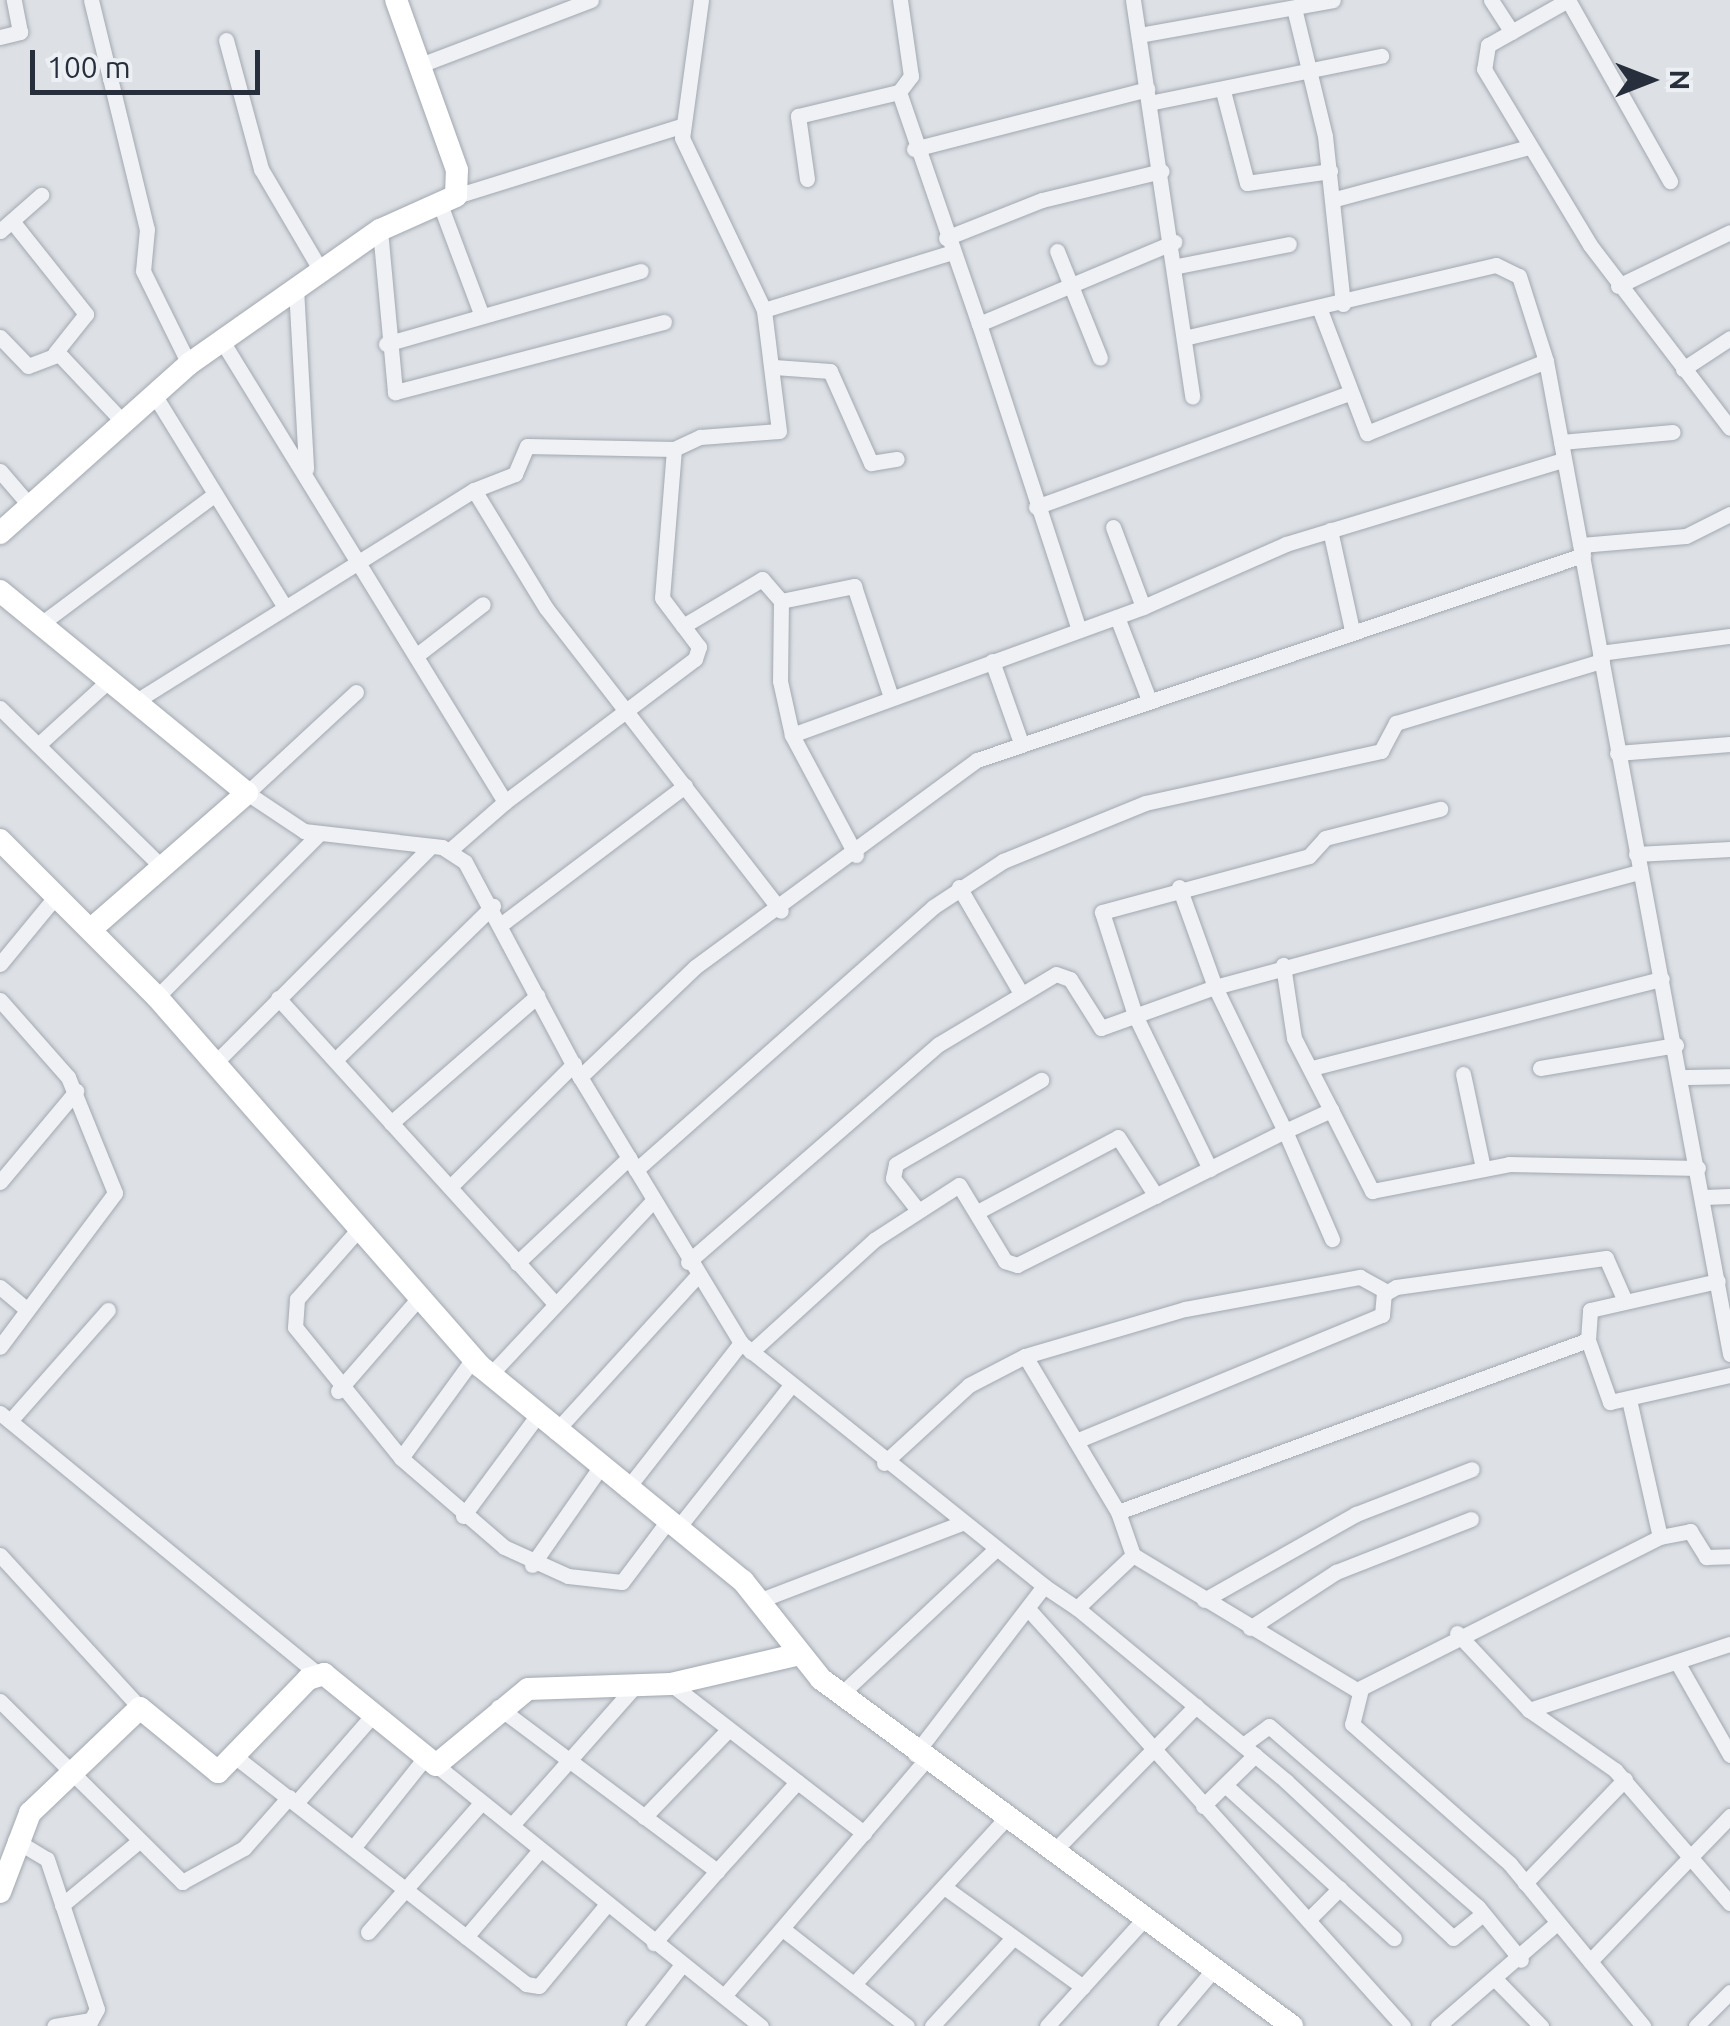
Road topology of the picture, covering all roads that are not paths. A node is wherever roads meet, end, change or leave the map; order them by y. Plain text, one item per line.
1 (14, 0) edge
2 (91, 0) edge
3 (396, 0) edge
4 (591, 0) edge
5 (703, 0) edge
6 (900, 0) edge
7 (1133, 0) edge
8 (1333, 0) edge
9 (1490, 0) edge
10 (1568, 0) edge
11 (1294, 8) junction
12 (1512, 32) junction
13 (1140, 35) junction
14 (0, 38) edge
15 (226, 40) dead end
16 (1381, 56) dead end
17 (420, 65) junction
18 (1311, 74) junction
19 (1223, 91) junction
20 (900, 92) junction
21 (1148, 96) junction
22 (682, 126) junction
23 (1529, 148) junction
24 (914, 149) junction
25 (1162, 171) junction
26 (1330, 171) junction
27 (808, 179) dead end
28 (1670, 181) dead end
29 (41, 195) dead end
30 (1335, 199) junction
31 (449, 201) junction
32 (6, 226) edge
33 (380, 230) junction
34 (1730, 232) edge
35 (1174, 242) junction
36 (1289, 244) dead end
37 (949, 245) junction
38 (1057, 251) dead end
39 (1178, 266) junction
40 (641, 270) dead end
41 (321, 271) junction
42 (1070, 286) junction
43 (1618, 286) junction
44 (296, 288) junction
45 (1343, 304) junction
46 (764, 310) junction
47 (1320, 310) junction
48 (482, 316) junction
49 (664, 322) dead end
50 (979, 324) junction
51 (0, 337) edge
52 (1184, 338) junction
53 (1730, 338) edge
54 (222, 341) junction
55 (386, 344) junction
56 (55, 353) junction
57 (1100, 358) dead end
58 (1546, 361) junction
59 (188, 364) junction
60 (774, 367) junction
61 (1684, 369) junction
62 (1350, 394) junction
63 (156, 396) junction
64 (1192, 397) dead end
65 (126, 424) junction
66 (1730, 428) edge
67 (1674, 432) dead end
68 (1561, 442) junction
69 (674, 449) junction
70 (897, 459) dead end
71 (1563, 460) junction
72 (306, 469) junction
73 (0, 471) edge
74 (474, 490) junction
75 (215, 494) junction
76 (31, 507) junction
77 (1036, 508) junction
78 (1730, 514) edge
79 (1113, 527) dead end
80 (1330, 530) junction
81 (0, 533) edge
82 (1582, 550) junction
83 (356, 556) junction
84 (0, 591) edge
85 (780, 600) junction
86 (483, 604) dead end
87 (285, 607) junction
88 (1143, 607) junction
89 (1117, 617) junction
90 (42, 622) junction
91 (683, 626) junction
92 (1080, 630) junction
93 (1352, 630) junction
94 (1730, 636) edge
95 (418, 655) junction
96 (1601, 657) junction
97 (992, 661) junction
98 (108, 681) junction
99 (356, 692) dead end
100 (890, 694) junction
101 (1149, 700) junction
102 (133, 703) junction
103 (0, 708) edge
104 (626, 710) junction
105 (792, 735) junction
106 (1021, 743) junction
107 (1730, 744) edge
108 (38, 746) junction
109 (1618, 753) junction
110 (685, 786) junction
111 (248, 792) junction
112 (505, 802) junction
113 (1440, 808) dead end
114 (318, 835) junction
115 (0, 840) edge
116 (431, 846) junction
117 (1730, 849) edge
118 (450, 850) junction
119 (1636, 854) junction
120 (856, 855) junction
121 (161, 866) junction
122 (1640, 872) junction
123 (1179, 887) junction
124 (959, 888) junction
125 (48, 903) junction
126 (492, 906) junction
127 (781, 911) junction
128 (502, 923) junction
129 (92, 928) junction
130 (0, 964) edge
131 (1283, 965) junction
132 (1662, 980) junction
133 (1216, 987) junction
134 (1019, 990) junction
135 (537, 996) junction
136 (157, 997) junction
137 (278, 998) junction
138 (0, 1000) edge
139 (1135, 1016) junction
140 (1676, 1046) junction
141 (335, 1060) junction
142 (216, 1062) junction
143 (1312, 1068) junction
144 (1540, 1068) dead end
145 (577, 1070) junction
146 (1462, 1074) dead end
147 (1730, 1076) edge
148 (1684, 1077) junction
149 (1040, 1080) dead end
150 (76, 1092) junction
151 (1331, 1110) junction
152 (391, 1122) junction
153 (1285, 1131) junction
154 (632, 1164) junction
155 (1210, 1168) junction
156 (1483, 1168) junction
157 (1698, 1168) junction
158 (0, 1182) edge
159 (450, 1187) junction
160 (1156, 1196) junction
161 (1730, 1196) edge
162 (1704, 1197) junction
163 (653, 1201) junction
164 (916, 1210) junction
165 (979, 1211) junction
166 (357, 1232) junction
167 (1332, 1239) dead end
168 (688, 1262) junction
169 (517, 1263) junction
170 (696, 1277) junction
171 (1718, 1281) junction
172 (0, 1286) edge
173 (1385, 1292) junction
174 (418, 1299) junction
175 (1626, 1301) junction
176 (555, 1304) junction
177 (27, 1310) junction
178 (108, 1310) dead end
179 (1727, 1318) edge
180 (1588, 1340) junction
181 (0, 1347) edge
182 (746, 1347) junction
183 (1730, 1354) edge
184 (1025, 1356) junction
185 (481, 1367) junction
186 (1730, 1375) edge
187 (788, 1389) junction
188 (338, 1390) junction
189 (1630, 1404) junction
190 (537, 1416) junction
191 (5, 1417) edge
192 (556, 1432) junction
193 (1076, 1441) junction
194 (400, 1458) junction
195 (884, 1463) junction
196 (599, 1468) junction
197 (1472, 1470) dead end
198 (626, 1490) junction
199 (1118, 1512) junction
200 (463, 1516) junction
201 (1471, 1519) dead end
202 (962, 1523) junction
203 (672, 1526) junction
204 (1660, 1537) junction
205 (993, 1552) junction
206 (0, 1555) edge
207 (1133, 1556) junction
208 (1730, 1556) edge
209 (532, 1565) junction
210 (1044, 1586) junction
211 (763, 1600) junction
212 (1204, 1600) junction
213 (1077, 1608) junction
214 (1030, 1611) junction
215 (1250, 1628) junction
216 (1458, 1633) junction
217 (1730, 1644) edge
218 (796, 1655) junction
219 (1676, 1662) junction
220 (318, 1674) junction
221 (671, 1684) junction
222 (633, 1688) junction
223 (1361, 1689) junction
224 (842, 1694) junction
225 (0, 1701) edge
226 (1196, 1706) junction
227 (498, 1707) junction
228 (140, 1708) junction
229 (1529, 1710) junction
230 (372, 1716) junction
231 (729, 1729) junction
232 (1249, 1750) junction
233 (1146, 1753) junction
234 (1730, 1755) edge
235 (237, 1758) junction
236 (920, 1758) junction
237 (430, 1762) junction
238 (570, 1766) junction
239 (72, 1770) junction
240 (1625, 1779) junction
241 (798, 1782) junction
242 (1225, 1786) junction
243 (293, 1800) junction
244 (480, 1803) junction
245 (1204, 1806) junction
246 (1730, 1816) edge
247 (644, 1817) junction
248 (1006, 1818) junction
249 (512, 1825) junction
250 (864, 1833) junction
251 (15, 1840) junction
252 (138, 1842) junction
253 (353, 1848) junction
254 (540, 1850) junction
255 (1054, 1851) junction
256 (1690, 1855) junction
257 (717, 1871) junction
258 (1525, 1882) junction
259 (944, 1887) junction
260 (404, 1888) junction
261 (1340, 1888) junction
262 (0, 1892) edge
263 (1730, 1903) edge
264 (607, 1904) junction
265 (62, 1905) junction
266 (1483, 1914) junction
267 (1146, 1917) junction
268 (1308, 1920) junction
269 (1557, 1923) junction
270 (784, 1930) junction
271 (368, 1932) dead end
272 (466, 1936) junction
273 (1013, 1938) junction
274 (1394, 1938) dead end
275 (654, 1943) junction
276 (1521, 1960) junction
277 (1590, 1961) junction
278 (681, 1966) junction
279 (1214, 1969) junction
280 (1498, 1982) junction
281 (855, 1983) junction
282 (1083, 1987) junction
283 (1730, 1992) edge
284 (724, 1996) junction
285 (54, 2026) edge
286 (634, 2026) edge
287 (760, 2026) edge
288 (907, 2026) edge
289 (932, 2026) edge
290 (1047, 2026) edge
291 (1166, 2026) edge
292 (1292, 2026) edge
293 (1403, 2026) edge
294 (1438, 2026) edge
295 (1540, 2026) edge
296 (1643, 2026) edge
297 (1696, 2026) edge

1 - 14 street
2 - 59 street
3 - 17 street
4 - 17 street
5 - 22 street
6 - 20 street
7 - 13 street
8 - 11 street
9 - 12 street
10 - 12 street
10 - 28 street
11 - 13 street
11 - 18 street
12 - 23 street
13 - 21 street
15 - 41 street
16 - 18 street
17 - 31 street
18 - 19 street
18 - 26 street
19 - 21 street
19 - 26 street
20 - 24 street
20 - 27 street
21 - 24 street
21 - 25 street
22 - 31 street
22 - 46 street
23 - 30 street
23 - 43 street
24 - 37 street
25 - 35 street
25 - 37 street
26 - 30 street
29 - 32 street
30 - 45 street
31 - 33 street
31 - 48 street
32 - 56 street
33 - 41 street
33 - 55 street
34 - 43 street
35 - 39 street
35 - 42 street
36 - 39 street
37 - 46 street
37 - 50 street
38 - 42 street
39 - 52 street
40 - 48 street
41 - 44 street
42 - 50 street
42 - 57 street
43 - 61 street
44 - 54 street
44 - 72 street
45 - 47 street
45 - 58 street
46 - 60 street
47 - 52 street
47 - 62 street
48 - 55 street
49 - 55 street
50 - 77 street
51 - 56 street
52 - 64 street
53 - 61 street
54 - 59 street
54 - 72 street
56 - 65 street
58 - 62 street
58 - 68 street
59 - 63 street
60 - 69 street
60 - 70 street
61 - 66 street
62 - 77 street
63 - 65 street
63 - 75 street
65 - 76 street
67 - 68 street
68 - 71 street
69 - 74 street
69 - 91 street
71 - 80 street
71 - 82 street
72 - 83 street
73 - 76 street
74 - 83 street
74 - 104 street
75 - 87 street
75 - 90 street
76 - 81 street
77 - 92 street
78 - 82 street
79 - 88 street
80 - 88 street
80 - 93 street
82 - 93 street
82 - 96 street
83 - 87 street
83 - 95 street
84 - 90 street
85 - 91 street
85 - 100 street
85 - 105 street
86 - 95 street
87 - 102 street
88 - 89 street
89 - 92 street
89 - 101 street
90 - 98 street
91 - 104 street
92 - 97 street
93 - 101 street
94 - 96 street
95 - 112 street
96 - 109 street
96 - 124 street
97 - 100 street
97 - 106 street
98 - 102 street
98 - 108 street
99 - 111 street
100 - 105 street
101 - 106 street
102 - 111 street
103 - 108 street
104 - 110 street
104 - 112 street
105 - 120 street
106 - 120 street
107 - 109 street
108 - 121 street
109 - 119 street
110 - 127 street
110 - 128 street
111 - 114 street
111 - 121 street
112 - 118 street
113 - 123 street
114 - 116 street
114 - 136 street
115 - 125 street
116 - 118 street
116 - 137 street
117 - 119 street
118 - 126 street
119 - 122 street
120 - 127 street
121 - 129 street
122 - 131 street
122 - 132 street
123 - 133 street
123 - 139 street
124 - 134 street
124 - 154 street
125 - 129 street
125 - 130 street
126 - 128 street
126 - 141 street
127 - 145 street
128 - 135 street
129 - 136 street
131 - 133 street
131 - 143 street
132 - 140 street
132 - 143 street
133 - 139 street
133 - 153 street
134 - 139 street
134 - 168 street
135 - 145 street
135 - 152 street
136 - 142 street
137 - 141 street
137 - 142 street
138 - 150 street
139 - 155 street
140 - 144 street
140 - 148 street
141 - 152 street
142 - 166 street
143 - 151 street
145 - 154 street
145 - 159 street
146 - 156 street
147 - 148 street
148 - 157 street
149 - 164 street
150 - 158 street
150 - 177 street
151 - 153 street
151 - 156 street
152 - 159 street
153 - 155 street
153 - 167 street
154 - 163 street
154 - 169 street
155 - 160 street
156 - 157 street
157 - 162 street
159 - 169 street
160 - 165 street
160 - 165 street
161 - 162 street
162 - 171 street
163 - 168 street
163 - 176 street
164 - 165 street
164 - 182 street
166 - 174 street
166 - 188 street
168 - 170 street
169 - 176 street
170 - 182 street
170 - 192 street
171 - 175 street
171 - 179 street
172 - 177 street
173 - 175 street
173 - 184 street
173 - 193 street
174 - 185 street
174 - 188 street
175 - 180 street
176 - 185 street
177 - 181 street
178 - 191 street
179 - 183 street
180 - 189 street
180 - 199 street
182 - 187 street
182 - 198 street
184 - 193 street
184 - 195 street
185 - 190 street
185 - 194 street
186 - 189 street
187 - 195 street
187 - 203 street
188 - 194 street
189 - 204 street
190 - 192 street
190 - 200 street
191 - 220 street
192 - 196 street
193 - 199 street
194 - 200 street
195 - 202 street
196 - 198 street
196 - 209 street
197 - 212 street
198 - 203 street
199 - 207 street
200 - 209 street
201 - 215 street
202 - 205 street
202 - 211 street
203 - 209 street
203 - 211 street
204 - 208 street
204 - 216 street
205 - 210 street
205 - 224 street
206 - 228 street
207 - 212 street
207 - 213 street
210 - 213 street
210 - 214 street
211 - 218 street
212 - 215 street
213 - 226 street
214 - 233 street
214 - 236 street
215 - 223 street
216 - 223 street
216 - 229 street
217 - 219 street
218 - 221 street
218 - 224 street
219 - 229 street
219 - 234 street
220 - 230 street
220 - 235 street
221 - 222 street
221 - 231 street
222 - 227 street
222 - 238 street
223 - 258 street
224 - 236 street
225 - 239 street
226 - 232 street
226 - 233 street
227 - 237 street
227 - 238 street
228 - 235 street
228 - 239 street
229 - 240 street
230 - 237 street
230 - 243 street
231 - 241 street
231 - 247 street
232 - 242 street
232 - 266 street
232 - 266 street
233 - 245 street
233 - 255 street
235 - 243 street
236 - 248 street
236 - 250 street
237 - 244 street
237 - 253 street
238 - 247 street
238 - 249 street
239 - 251 street
239 - 252 street
240 - 256 street
240 - 258 street
241 - 250 street
241 - 257 street
242 - 245 street
242 - 261 street
243 - 252 street
243 - 253 street
244 - 249 street
244 - 260 street
245 - 268 street
246 - 256 street
247 - 257 street
248 - 255 street
248 - 259 street
249 - 254 street
250 - 270 street
251 - 262 street
251 - 265 street
252 - 265 street
253 - 260 street
254 - 264 street
254 - 272 street
255 - 267 street
256 - 263 street
256 - 277 street
257 - 275 street
258 - 269 street
259 - 273 street
259 - 281 street
260 - 271 street
260 - 272 street
261 - 268 street
261 - 274 street
264 - 272 street
264 - 275 street
265 - 285 street
266 - 276 street
267 - 279 street
267 - 282 street
268 - 293 street
269 - 276 street
269 - 277 street
270 - 281 street
270 - 284 street
273 - 282 street
273 - 289 street
275 - 278 street
276 - 280 street
277 - 296 street
278 - 284 street
278 - 286 street
279 - 291 street
279 - 292 street
280 - 294 street
280 - 295 street
281 - 288 street
282 - 290 street
283 - 297 street
284 - 287 street

